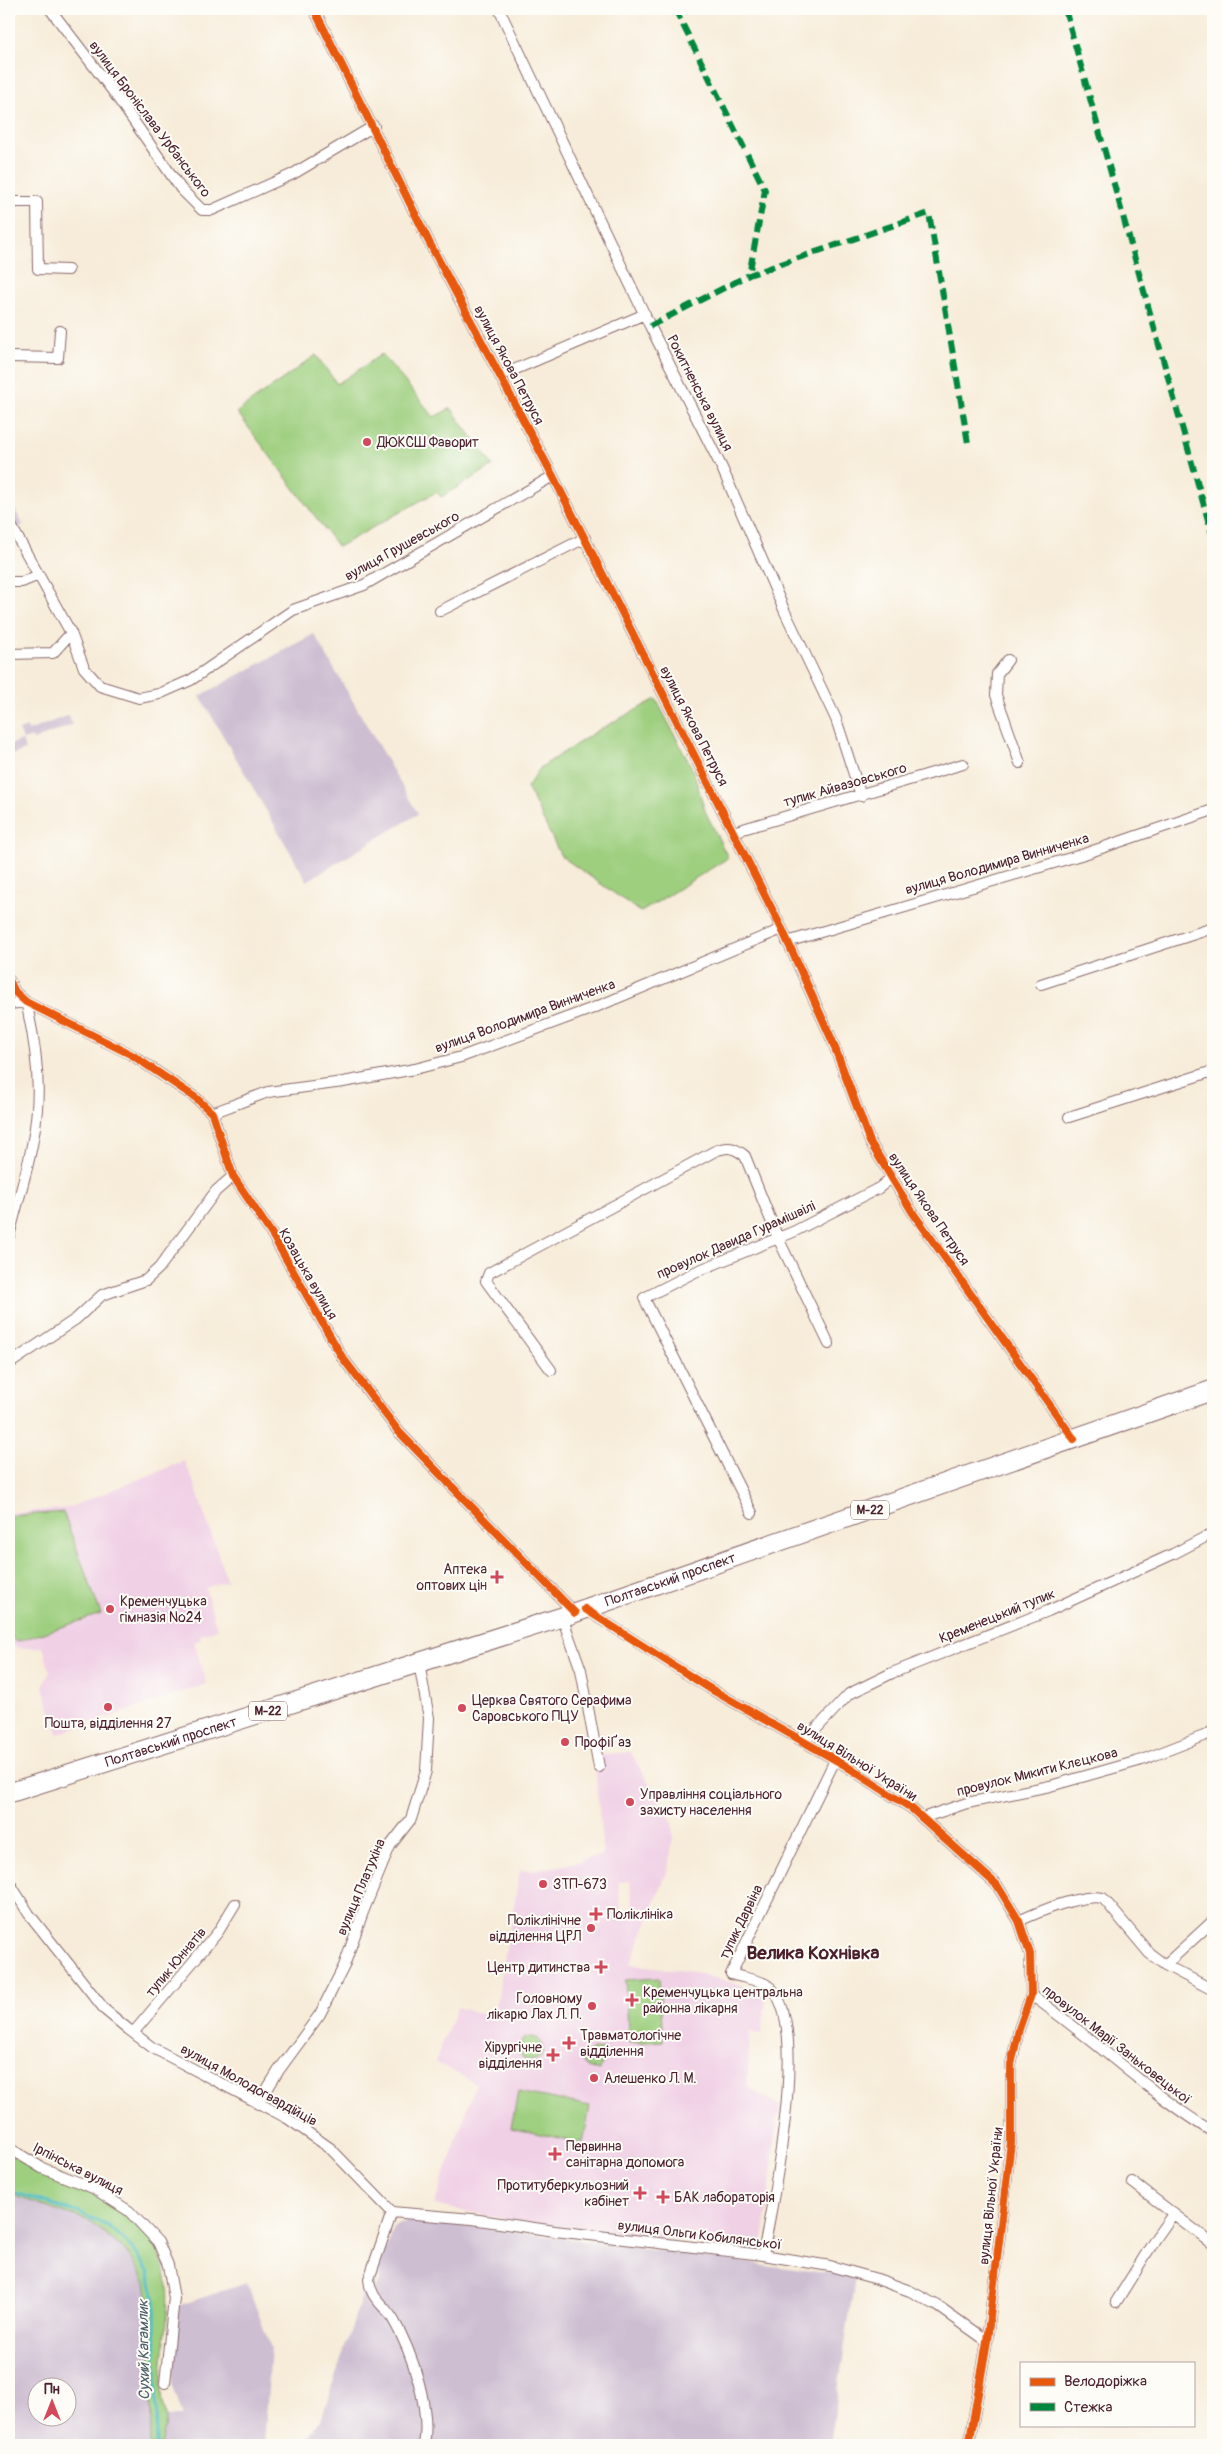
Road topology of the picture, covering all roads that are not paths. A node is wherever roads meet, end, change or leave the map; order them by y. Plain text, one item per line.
1 (50, 9) edge
2 (314, 9) edge
3 (500, 9) edge
4 (374, 126) junction
5 (9, 202) edge
6 (68, 270) dead end
7 (645, 314) junction
8 (60, 331) dead end
9 (9, 357) edge
10 (502, 375) junction
11 (553, 476) junction
12 (9, 522) edge
13 (585, 538) junction
14 (39, 575) junction
15 (9, 582) edge
16 (440, 611) dead end
17 (72, 633) junction
18 (9, 654) edge
19 (1008, 660) dead end
20 (1020, 763) dead end
21 (963, 764) dead end
22 (861, 796) junction
23 (1213, 810) edge
24 (733, 832) junction
25 (1213, 928) edge
26 (782, 930) junction
27 (787, 942) junction
28 (9, 980) edge
29 (1041, 984) dead end
30 (26, 1002) junction
31 (9, 1004) edge
32 (1213, 1071) edge
33 (212, 1113) junction
34 (1069, 1117) dead end
35 (233, 1176) junction
36 (891, 1178) junction
37 (9, 1236) edge
38 (778, 1238) junction
39 (829, 1344) dead end
40 (9, 1364) edge
41 (551, 1370) dead end
42 (1213, 1390) edge
43 (1074, 1439) junction
44 (752, 1513) dead end
45 (1213, 1533) edge
46 (574, 1613) junction
47 (419, 1663) junction
48 (1213, 1731) edge
49 (804, 1742) junction
50 (835, 1760) junction
51 (599, 1767) dead end
52 (9, 1793) edge
53 (922, 1818) junction
54 (9, 1882) edge
55 (235, 1904) dead end
56 (1019, 1921) junction
57 (1213, 1921) edge
58 (1165, 1965) junction
59 (1213, 1990) edge
60 (1031, 1994) junction
61 (133, 2033) junction
62 (258, 2104) junction
63 (1213, 2132) edge
64 (9, 2148) edge
65 (1132, 2182) dead end
66 (392, 2212) junction
67 (1174, 2214) junction
68 (1213, 2244) edge
69 (763, 2255) junction
70 (1116, 2302) dead end
71 (987, 2341) junction
72 (165, 2384) dead end
73 (424, 2445) edge
74 (969, 2445) edge

1 - 4 street, вулиця Броніслава Урбанського
2 - 4 street, вулиця Якова Петруся
3 - 7 street, Рокитненська вулиця
4 - 10 street, вулиця Якова Петруся
5 - 6 street
7 - 10 street
7 - 22 street, Рокитненська вулиця
8 - 9 street
10 - 11 street, вулиця Якова Петруся
11 - 13 street, вулиця Якова Петруся
11 - 17 street, вулиця Грушевського
12 - 14 street
13 - 16 street
13 - 24 street, вулиця Якова Петруся
14 - 15 street
14 - 17 street
17 - 18 street
19 - 20 street
21 - 22 street, тупик Айвазовського
22 - 24 street, тупик Айвазовського
23 - 27 street, вулиця Володимира Винниченка
24 - 26 street, вулиця Якова Петруся
25 - 29 street
26 - 27 street, вулиця Якова Петруся
26 - 33 street, вулиця Володимира Винниченка
27 - 36 street, вулиця Якова Петруся
28 - 30 street, Козацька вулиця
30 - 31 street
30 - 33 street, Козацька вулиця
30 - 37 street
32 - 34 street
33 - 35 street, Козацька вулиця
35 - 40 street
35 - 46 street, Козацька вулиця
36 - 38 street, провулок Давида Гурамішвілі
36 - 43 street, вулиця Якова Петруся
38 - 39 street
38 - 41 street
38 - 44 street, провулок Давида Гурамішвілі
42 - 43 highway, Полтавський проспект / М-22
43 - 46 highway, Полтавський проспект / М-22
45 - 49 street, Кременецький тупик
46 - 47 highway, Полтавський проспект / М-22
46 - 49 street, вулиця Вільної України
46 - 51 street
47 - 52 highway, Полтавський проспект / М-22
47 - 62 street, вулиця Платухіна
48 - 53 street, провулок Микити Клєцкова
49 - 50 street, вулиця Вільної України
50 - 53 street, вулиця Вільної України
50 - 69 street, тупик Дарвіна
53 - 56 street, вулиця Вільної України
54 - 61 street, вулиця Молодогвардійців
55 - 61 street, тупик Юннатів
56 - 58 street
56 - 60 street, вулиця Вільної України
57 - 58 street
58 - 59 street
60 - 63 street, провулок Марії Заньковецької
60 - 71 street, вулиця Вільної України
61 - 62 street, вулиця Молодогвардійців
62 - 66 street, вулиця Молодогвардійців
64 - 72 street, Ірпінська вулиця
65 - 67 street
66 - 69 street, вулиця Ольги Кобилянської
66 - 73 street
67 - 68 street
67 - 70 street
69 - 71 street, вулиця Ольги Кобилянської
71 - 74 street, вулиця Вільної України

